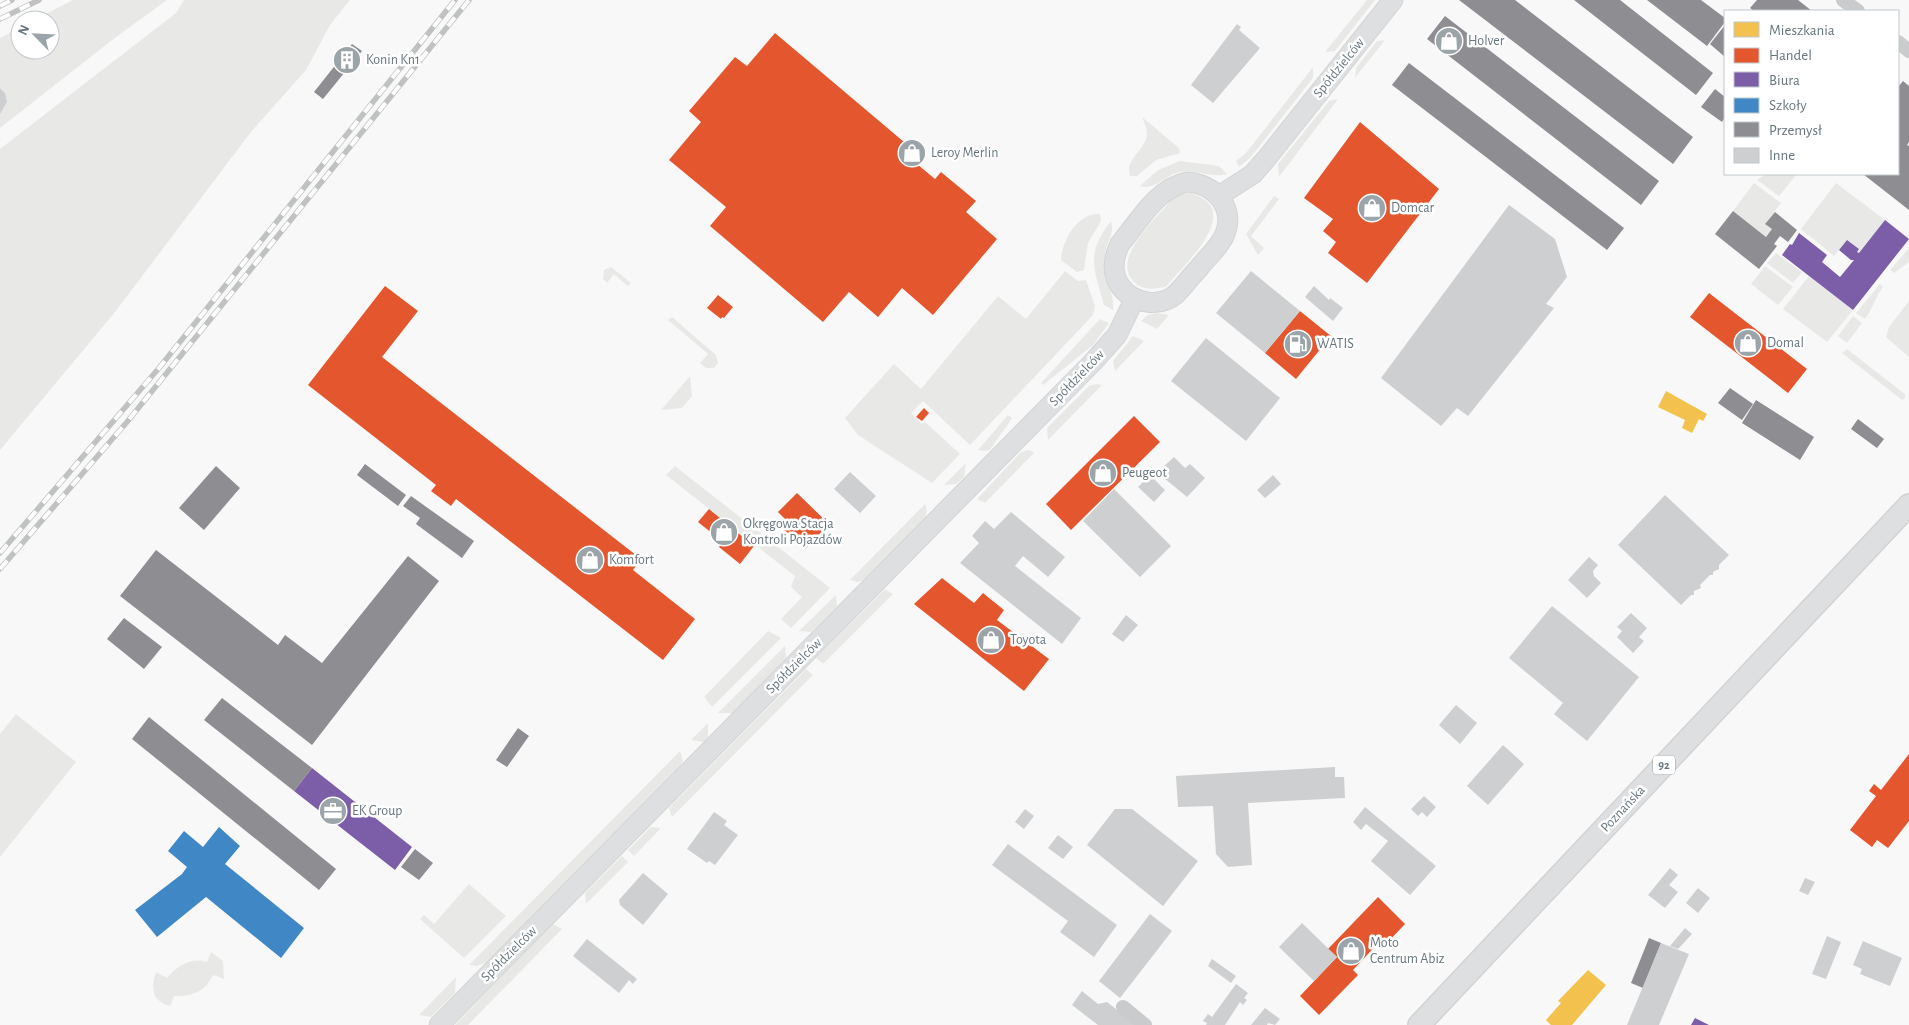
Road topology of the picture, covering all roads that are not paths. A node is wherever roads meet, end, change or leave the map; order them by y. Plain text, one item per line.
1 (1393, 0) edge
2 (1843, 0) edge
3 (1857, 10) edge
4 (1899, 43) edge
5 (1909, 51) edge
6 (1219, 196) junction
7 (1135, 298) junction
8 (1909, 505) edge
9 (1123, 1007) dead end
10 (439, 1025) edge
11 (1146, 1025) edge
12 (1419, 1025) edge

1 - 6 street, Spółdzielców
2 - 3 street
4 - 5 street
6 - 7 street
6 - 7 street
7 - 10 street, Spółdzielców
8 - 12 main road, Poznańska / 92
9 - 11 street

